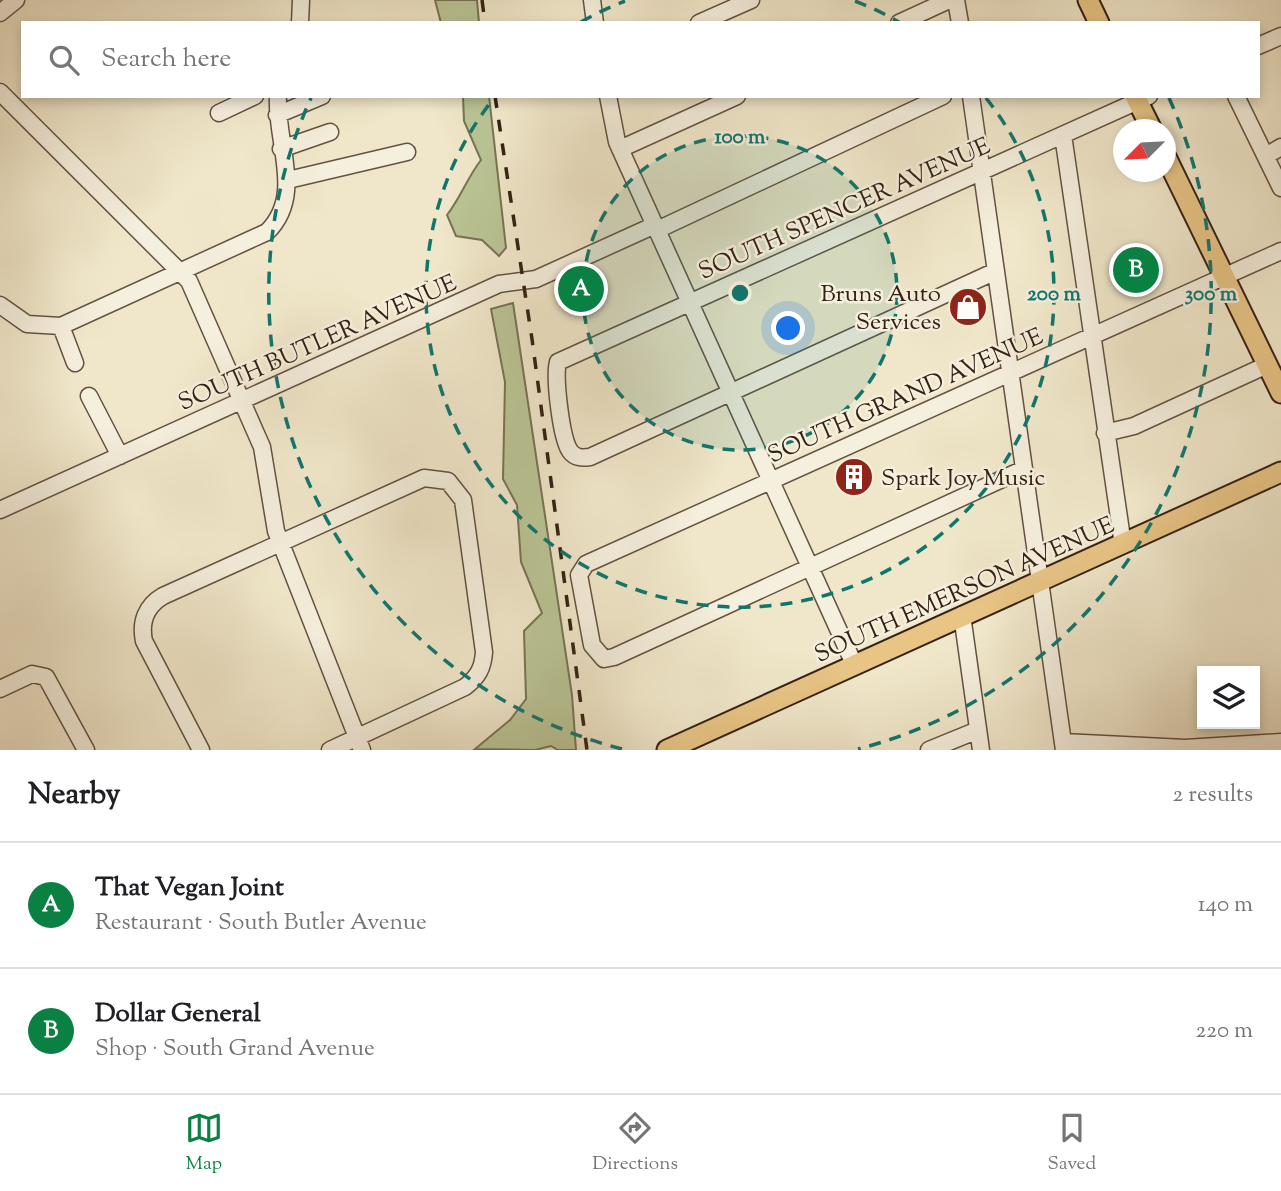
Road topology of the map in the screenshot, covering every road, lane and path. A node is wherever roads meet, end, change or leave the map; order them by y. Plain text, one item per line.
1 (16, 0) edge
2 (301, 0) edge
3 (592, 0) edge
4 (751, 0) edge
5 (949, 0) edge
6 (956, 0) edge
7 (1088, 0) edge
8 (0, 13) edge
9 (300, 21) edge
10 (595, 21) edge
11 (704, 21) edge
12 (903, 21) edge
13 (960, 21) edge
14 (1098, 21) edge
15 (1281, 36) edge
16 (1260, 45) edge
17 (0, 92) edge
18 (252, 98) edge
19 (274, 98) edge
20 (318, 98) edge
21 (608, 98) edge
22 (733, 98) edge
23 (939, 98) edge
24 (971, 98) edge
25 (1141, 98) edge
26 (1237, 98) edge
27 (219, 113) dead end
28 (277, 115) junction
29 (1148, 119) edge
30 (330, 132) dead end
31 (1063, 135) junction
32 (1281, 147) edge
33 (281, 149) junction
34 (620, 149) junction
35 (407, 152) dead end
36 (1265, 156) junction
37 (982, 171) junction
38 (1176, 177) edge
39 (288, 180) junction
40 (1281, 188) edge
41 (656, 227) junction
42 (1281, 251) edge
43 (996, 271) junction
44 (181, 273) junction
45 (1225, 276) junction
46 (690, 303) junction
47 (0, 305) edge
48 (61, 326) junction
49 (1090, 336) junction
50 (75, 363) dead end
51 (1267, 365) junction
52 (1010, 372) junction
53 (730, 391) junction
54 (1281, 393) edge
55 (89, 396) dead end
56 (242, 400) junction
57 (1105, 433) junction
58 (120, 456) junction
59 (1024, 469) junction
60 (1281, 472) edge
61 (771, 480) junction
62 (0, 510) edge
63 (281, 543) junction
64 (1123, 545) junction
65 (810, 568) junction
66 (1040, 581) junction
67 (962, 615) junction
68 (854, 664) junction
69 (0, 689) edge
70 (978, 730) junction
71 (701, 743) edge
72 (359, 744) edge
73 (1063, 746) edge
74 (1272, 746) edge
75 (86, 750) edge
76 (201, 750) edge
77 (330, 750) edge
78 (667, 750) edge
79 (929, 750) edge
80 (981, 750) edge

1 - 8 street
2 - 9 street
3 - 10 street
4 - 11 street
5 - 12 street
6 - 13 street
7 - 14 main road
15 - 16 street
17 - 44 street
18 - 27 street
19 - 28 street
20 - 28 street
21 - 34 street
22 - 34 street
23 - 41 street, SOUTH BUTLER AVENUE
24 - 37 street
25 - 29 main road
25 - 31 street, SOUTH SPENCER AVENUE
26 - 36 street
28 - 33 street
30 - 33 street
31 - 37 street, SOUTH SPENCER AVENUE
31 - 49 street
32 - 36 street
33 - 39 street
34 - 41 street
35 - 39 street
36 - 40 street
37 - 43 street
37 - 46 street, SOUTH SPENCER AVENUE
38 - 45 main road
39 - 44 street
41 - 46 street
41 - 56 street, SOUTH BUTLER AVENUE
42 - 45 street, SOUTH GRAND AVENUE
43 - 52 street
43 - 53 street
44 - 48 street
44 - 56 street
45 - 49 street, SOUTH GRAND AVENUE
45 - 51 main road
46 - 53 street
46 - 53 street, SOUTH SPENCER AVENUE
47 - 48 street
48 - 50 street
49 - 52 street, SOUTH GRAND AVENUE
49 - 57 street
51 - 54 main road
51 - 57 street
52 - 59 street
52 - 61 street, SOUTH GRAND AVENUE
53 - 61 street
55 - 58 street
56 - 58 street, SOUTH BUTLER AVENUE
56 - 63 street
57 - 64 street
58 - 62 street, SOUTH BUTLER AVENUE
59 - 65 street
59 - 66 street
60 - 64 main road, SOUTH EMERSON AVENUE
61 - 65 street
61 - 65 street, SOUTH GRAND AVENUE
63 - 72 street
63 - 72 street
63 - 76 street
64 - 66 main road, SOUTH EMERSON AVENUE
65 - 68 street
66 - 67 main road, SOUTH EMERSON AVENUE
66 - 73 street
67 - 68 main road, SOUTH EMERSON AVENUE
67 - 70 street
68 - 71 main road, SOUTH EMERSON AVENUE
69 - 75 street
70 - 79 street
70 - 80 street
71 - 78 main road, SOUTH EMERSON AVENUE
72 - 77 street
73 - 74 street

